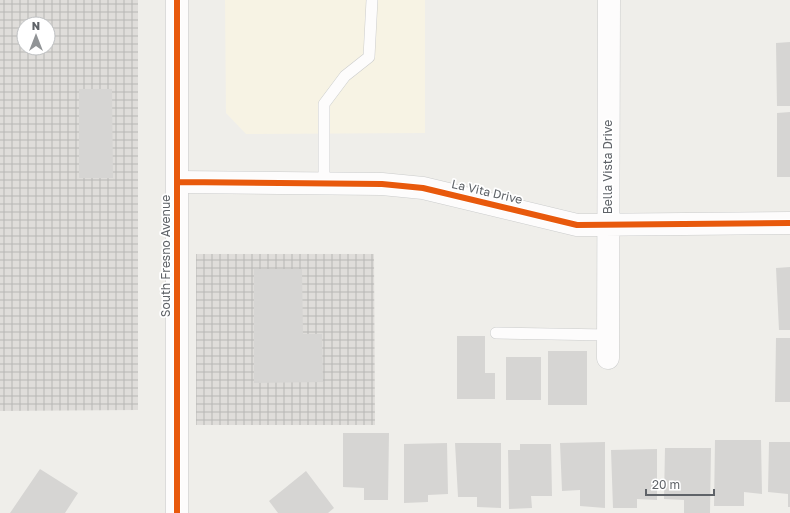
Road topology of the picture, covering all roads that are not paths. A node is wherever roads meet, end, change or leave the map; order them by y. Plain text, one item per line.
1 (177, 0) edge
2 (372, 0) edge
3 (609, 0) edge
4 (178, 182) junction
5 (324, 184) junction
6 (790, 223) edge
7 (608, 226) junction
8 (496, 333) dead end
9 (608, 335) junction
10 (608, 358) dead end
11 (177, 513) edge

1 - 4 street, South Fresno Avenue
2 - 5 lane
3 - 7 street, Bella Vista Drive
4 - 5 street, La Vita Drive
4 - 11 street, South Fresno Avenue
5 - 7 street, La Vita Drive
6 - 7 street, La Vita Drive
7 - 9 street, Bella Vista Drive
8 - 9 lane
9 - 10 street, Bella Vista Drive

